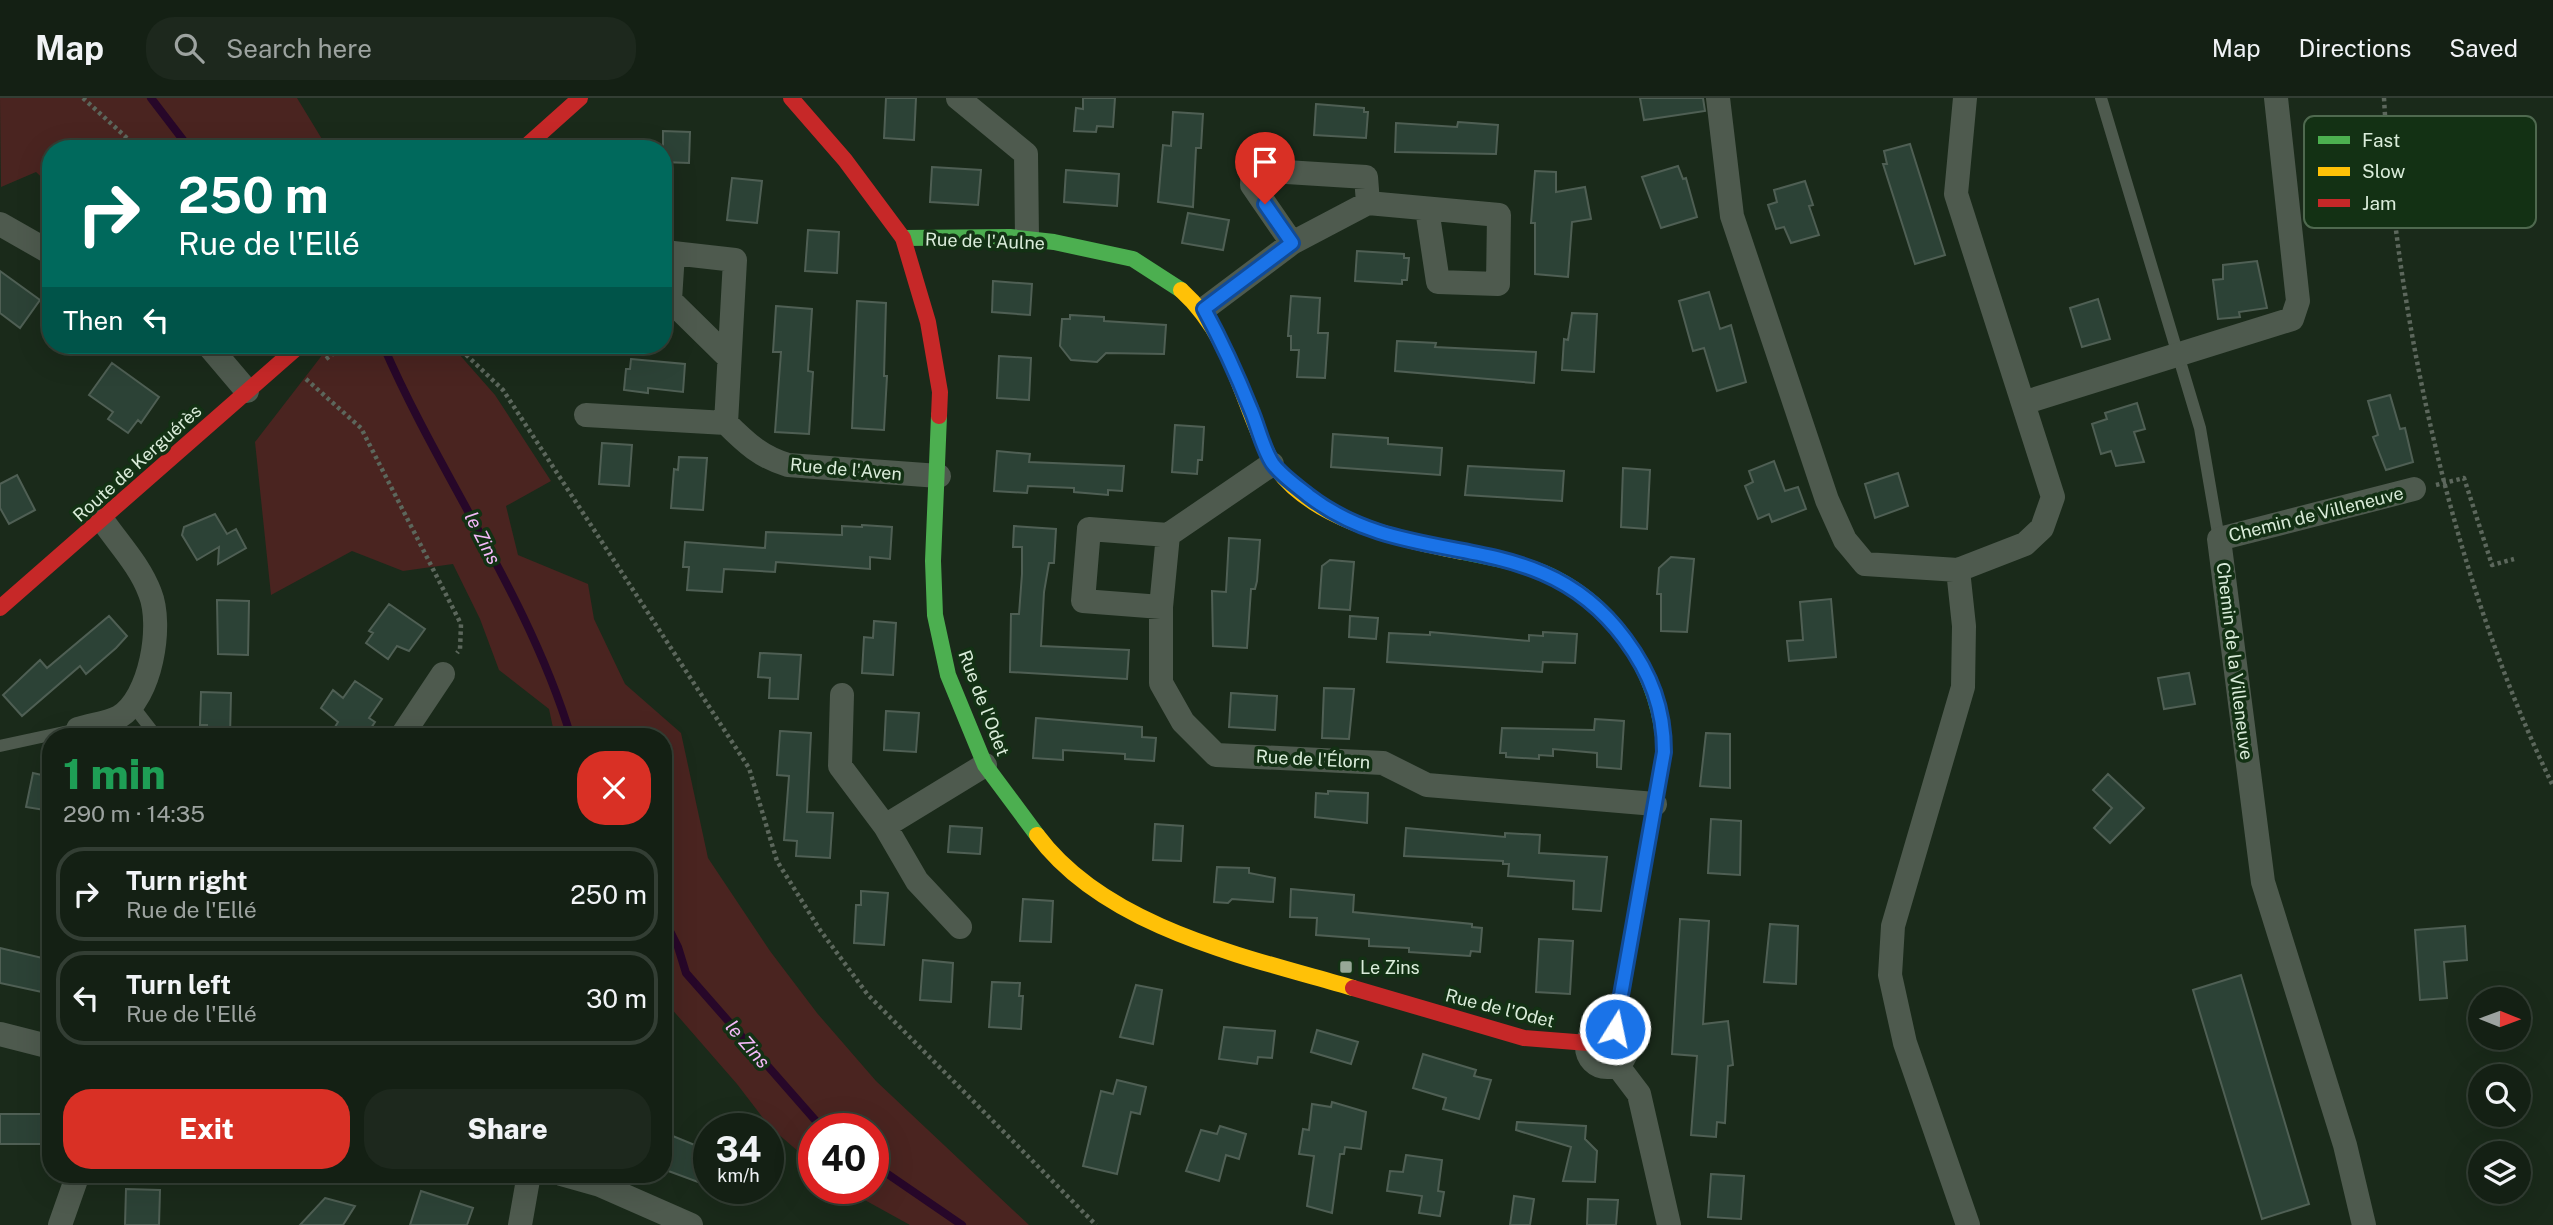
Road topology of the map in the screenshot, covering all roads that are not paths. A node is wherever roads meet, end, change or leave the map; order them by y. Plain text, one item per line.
1 (580, 98) edge
2 (791, 98) edge
3 (958, 98) edge
4 (1718, 98) edge
5 (1965, 98) edge
6 (2101, 98) edge
7 (2276, 98) edge
8 (533, 140) edge
9 (1368, 203) junction
10 (1427, 209) dead end
11 (0, 224) edge
12 (903, 238) junction
13 (1027, 238) junction
14 (1292, 243) junction
15 (42, 248) edge
16 (1204, 309) junction
17 (216, 354) edge
18 (289, 354) edge
19 (2179, 356) junction
20 (728, 358) dead end
21 (247, 390) junction
22 (2023, 403) junction
23 (586, 415) dead end
24 (726, 423) junction
25 (1272, 464) junction
26 (939, 476) junction
27 (2414, 489) road end
28 (103, 521) junction
29 (1168, 535) junction
30 (2219, 539) junction
31 (1958, 570) junction
32 (1161, 607) junction
33 (0, 608) edge
34 (443, 674) road end
35 (842, 695) dead end
36 (133, 706) junction
37 (82, 728) edge
38 (150, 728) edge
39 (407, 728) edge
40 (42, 737) edge
41 (0, 746) edge
42 (985, 765) junction
43 (1655, 804) junction
44 (885, 826) junction
45 (960, 927) dead end
46 (1615, 1029) junction
47 (0, 1034) edge
48 (1588, 1043) junction
49 (42, 1045) edge
50 (1617, 1065) junction
51 (75, 1183) edge
52 (528, 1183) edge
53 (593, 1183) edge
54 (60, 1225) edge
55 (520, 1225) edge
56 (691, 1225) edge
57 (1669, 1225) edge
58 (1968, 1225) edge
59 (2364, 1225) edge

1 - 8 street
2 - 12 street, Rue de l'Odet
3 - 13 street
4 - 31 street
5 - 22 street
6 - 19 lane, Chemin de la Villeneuve
7 - 19 street
9 - 10 street
9 - 14 street
9 - 14 street
11 - 15 street
12 - 13 street, Rue de l'Aulne
12 - 26 street, Rue de l'Odet
13 - 16 street, Rue de l'Aulne
14 - 16 street
16 - 25 street, Rue de l'Aulne
17 - 21 street
18 - 21 street, Route de Kerguérès
19 - 22 street
19 - 30 lane, Chemin de la Villeneuve
20 - 24 street
21 - 28 street, Route de Kerguérès
22 - 31 street
23 - 24 street
24 - 26 street, Rue de l'Aven
25 - 29 street
25 - 43 street, Rue de l'Aulne
26 - 42 street, Rue de l'Odet
27 - 30 street, Chemin de Villeneuve
28 - 33 street, Route de Kerguérès
28 - 36 street
29 - 32 street, Rue de l'Élorn
29 - 32 street
30 - 59 street, Chemin de la Villeneuve
31 - 58 street
32 - 43 street, Rue de l'Élorn
34 - 39 street
35 - 44 street
36 - 37 street
36 - 38 lane
40 - 41 lane
42 - 44 street
42 - 48 street, Rue de l'Odet
43 - 46 street, Rue de l'Aulne
44 - 45 street
46 - 48 street
46 - 50 street, Rue de l'Aulne
47 - 49 street
48 - 50 street
50 - 57 street
51 - 54 street
52 - 55 street
53 - 56 street

